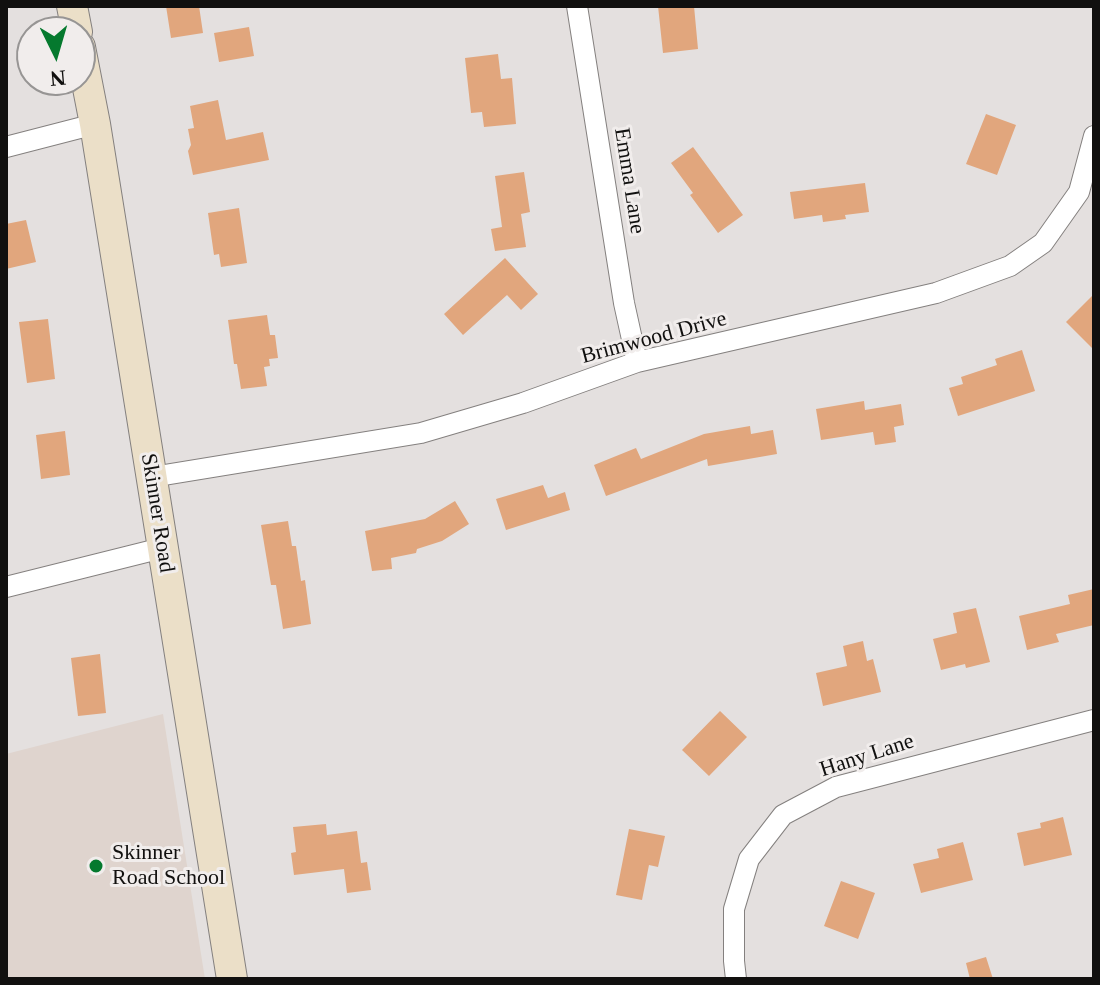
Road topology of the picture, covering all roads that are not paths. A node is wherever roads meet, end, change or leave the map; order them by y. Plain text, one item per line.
1 (577, 6) edge
2 (90, 96) edge
3 (95, 124) junction
4 (1094, 136) edge
5 (6, 147) edge
6 (637, 362) junction
7 (152, 477) junction
8 (162, 548) junction
9 (6, 587) edge
10 (1094, 720) edge
11 (232, 979) edge
12 (736, 979) edge

1 - 6 street, Emma Lane
2 - 3 street, Skinner Road
3 - 5 street
3 - 7 street, Skinner Road
4 - 6 street, Brimwood Drive
6 - 7 street, Brimwood Drive
7 - 8 street, Skinner Road
8 - 9 street
8 - 11 street, Skinner Road
10 - 12 street, Hany Lane

